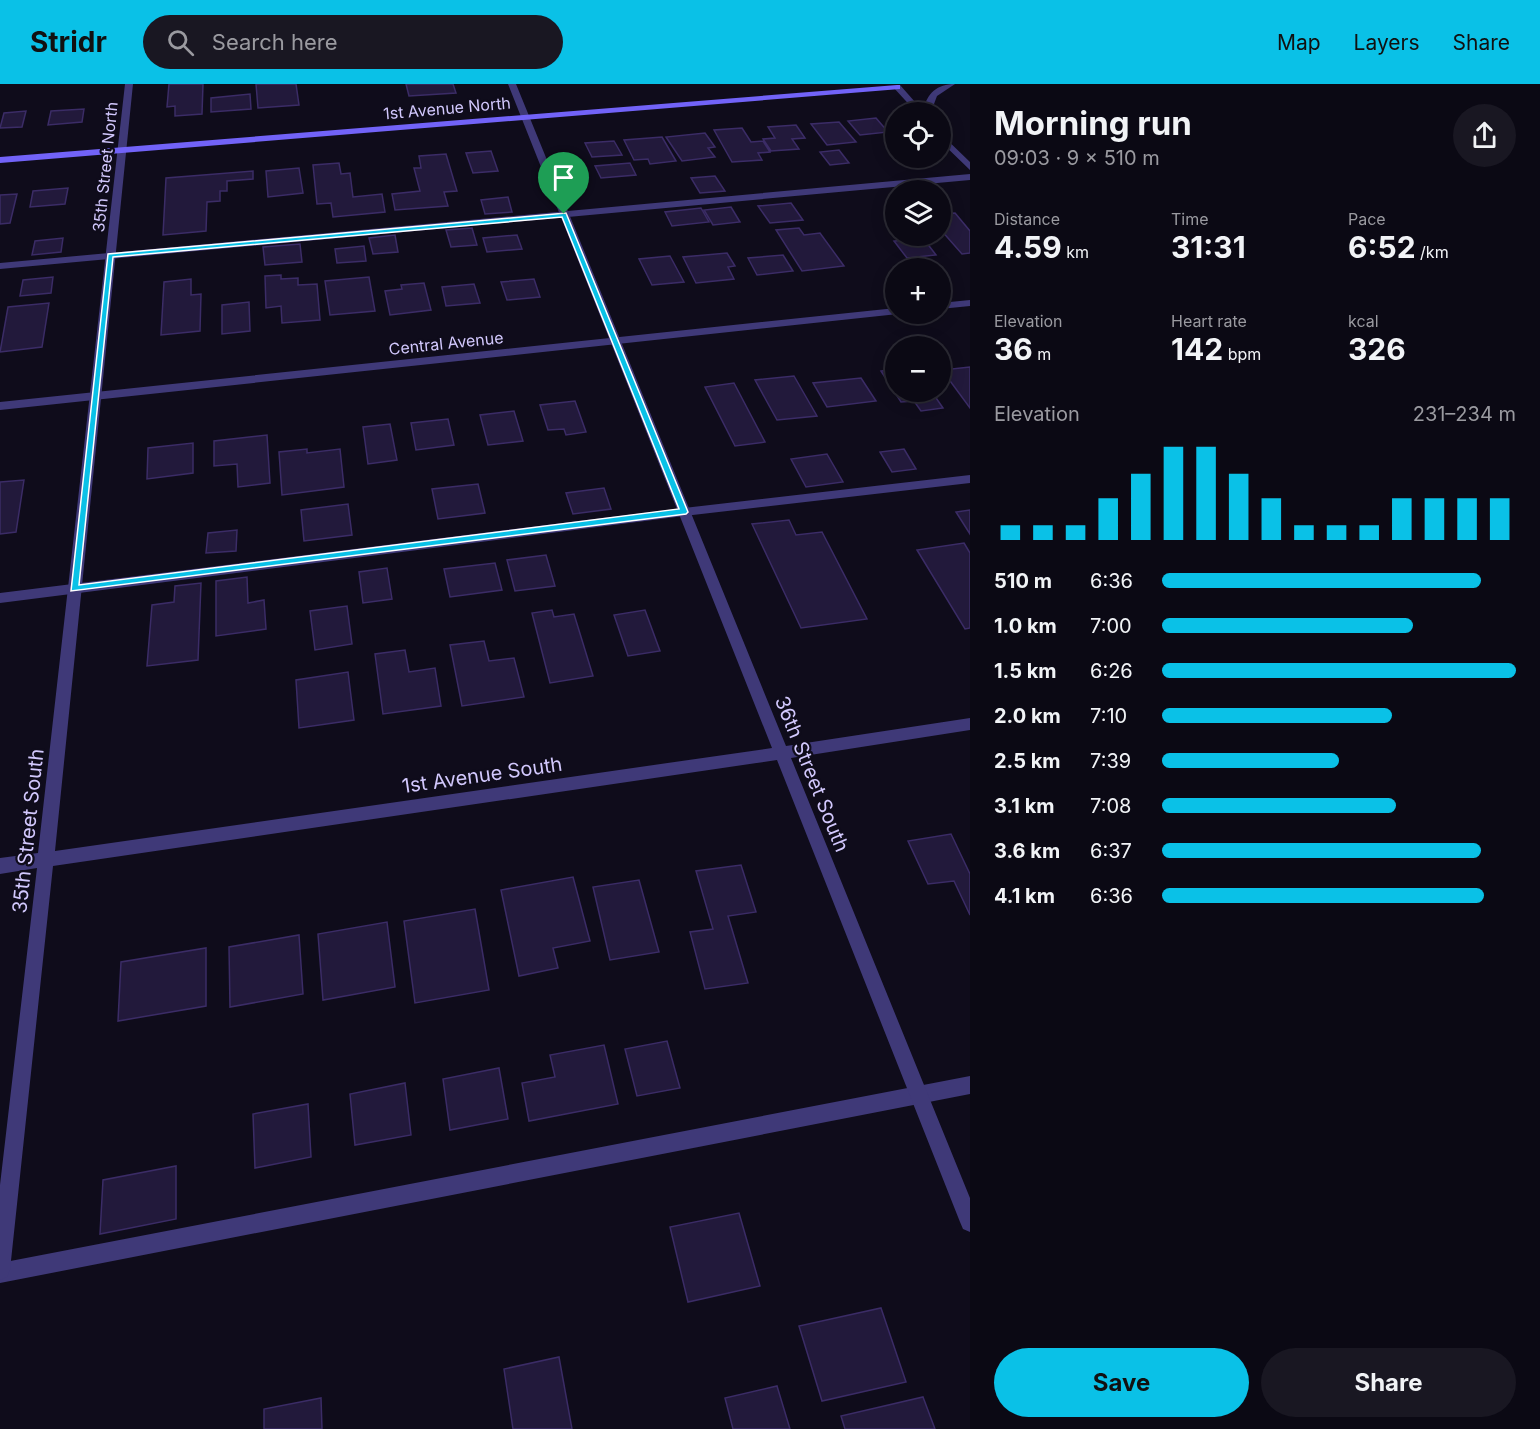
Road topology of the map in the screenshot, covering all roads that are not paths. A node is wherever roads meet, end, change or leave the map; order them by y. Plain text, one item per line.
1 (129, 84) edge
2 (512, 84) edge
3 (951, 84) edge
4 (895, 85) edge
5 (911, 102) edge
6 (929, 102) edge
7 (525, 117) junction
8 (951, 147) edge
9 (122, 150) junction
10 (0, 160) edge
11 (970, 167) edge
12 (970, 177) edge
13 (564, 214) junction
14 (110, 256) junction
15 (0, 266) edge
16 (970, 303) edge
17 (951, 305) edge
18 (885, 312) edge
19 (614, 341) junction
20 (95, 397) junction
21 (0, 406) edge
22 (970, 478) edge
23 (684, 512) junction
24 (74, 589) junction
25 (0, 598) edge
26 (970, 724) edge
27 (782, 753) junction
28 (47, 859) junction
29 (0, 866) edge
30 (970, 1085) edge
31 (919, 1095) junction
32 (970, 1222) edge
33 (0, 1271) edge

1 - 9 street, 35th Street North
2 - 7 street, 36th Street South
3 - 6 street
4 - 5 street
4 - 7 main road, 1st Avenue North
7 - 9 main road, 1st Avenue North
7 - 13 street, 36th Street South
8 - 11 street
9 - 10 main road, 1st Avenue North
9 - 14 street, 35th Street North
12 - 13 street
13 - 14 street
13 - 19 street, 36th Street South
14 - 15 street
14 - 20 street, 35th Street North
16 - 17 street
18 - 19 street, Central Avenue
19 - 20 street, Central Avenue
19 - 23 street, 36th Street South
20 - 21 street, Central Avenue
20 - 24 street, 35th Street South
22 - 23 street
23 - 24 street
23 - 27 street, 36th Street South
24 - 25 street
24 - 28 street, 35th Street South
26 - 27 street, 1st Avenue South
27 - 28 street, 1st Avenue South
27 - 31 street, 36th Street South
28 - 29 street, 1st Avenue South
28 - 33 street, 35th Street South
30 - 31 street
31 - 32 street, 36th Street South
31 - 33 street

